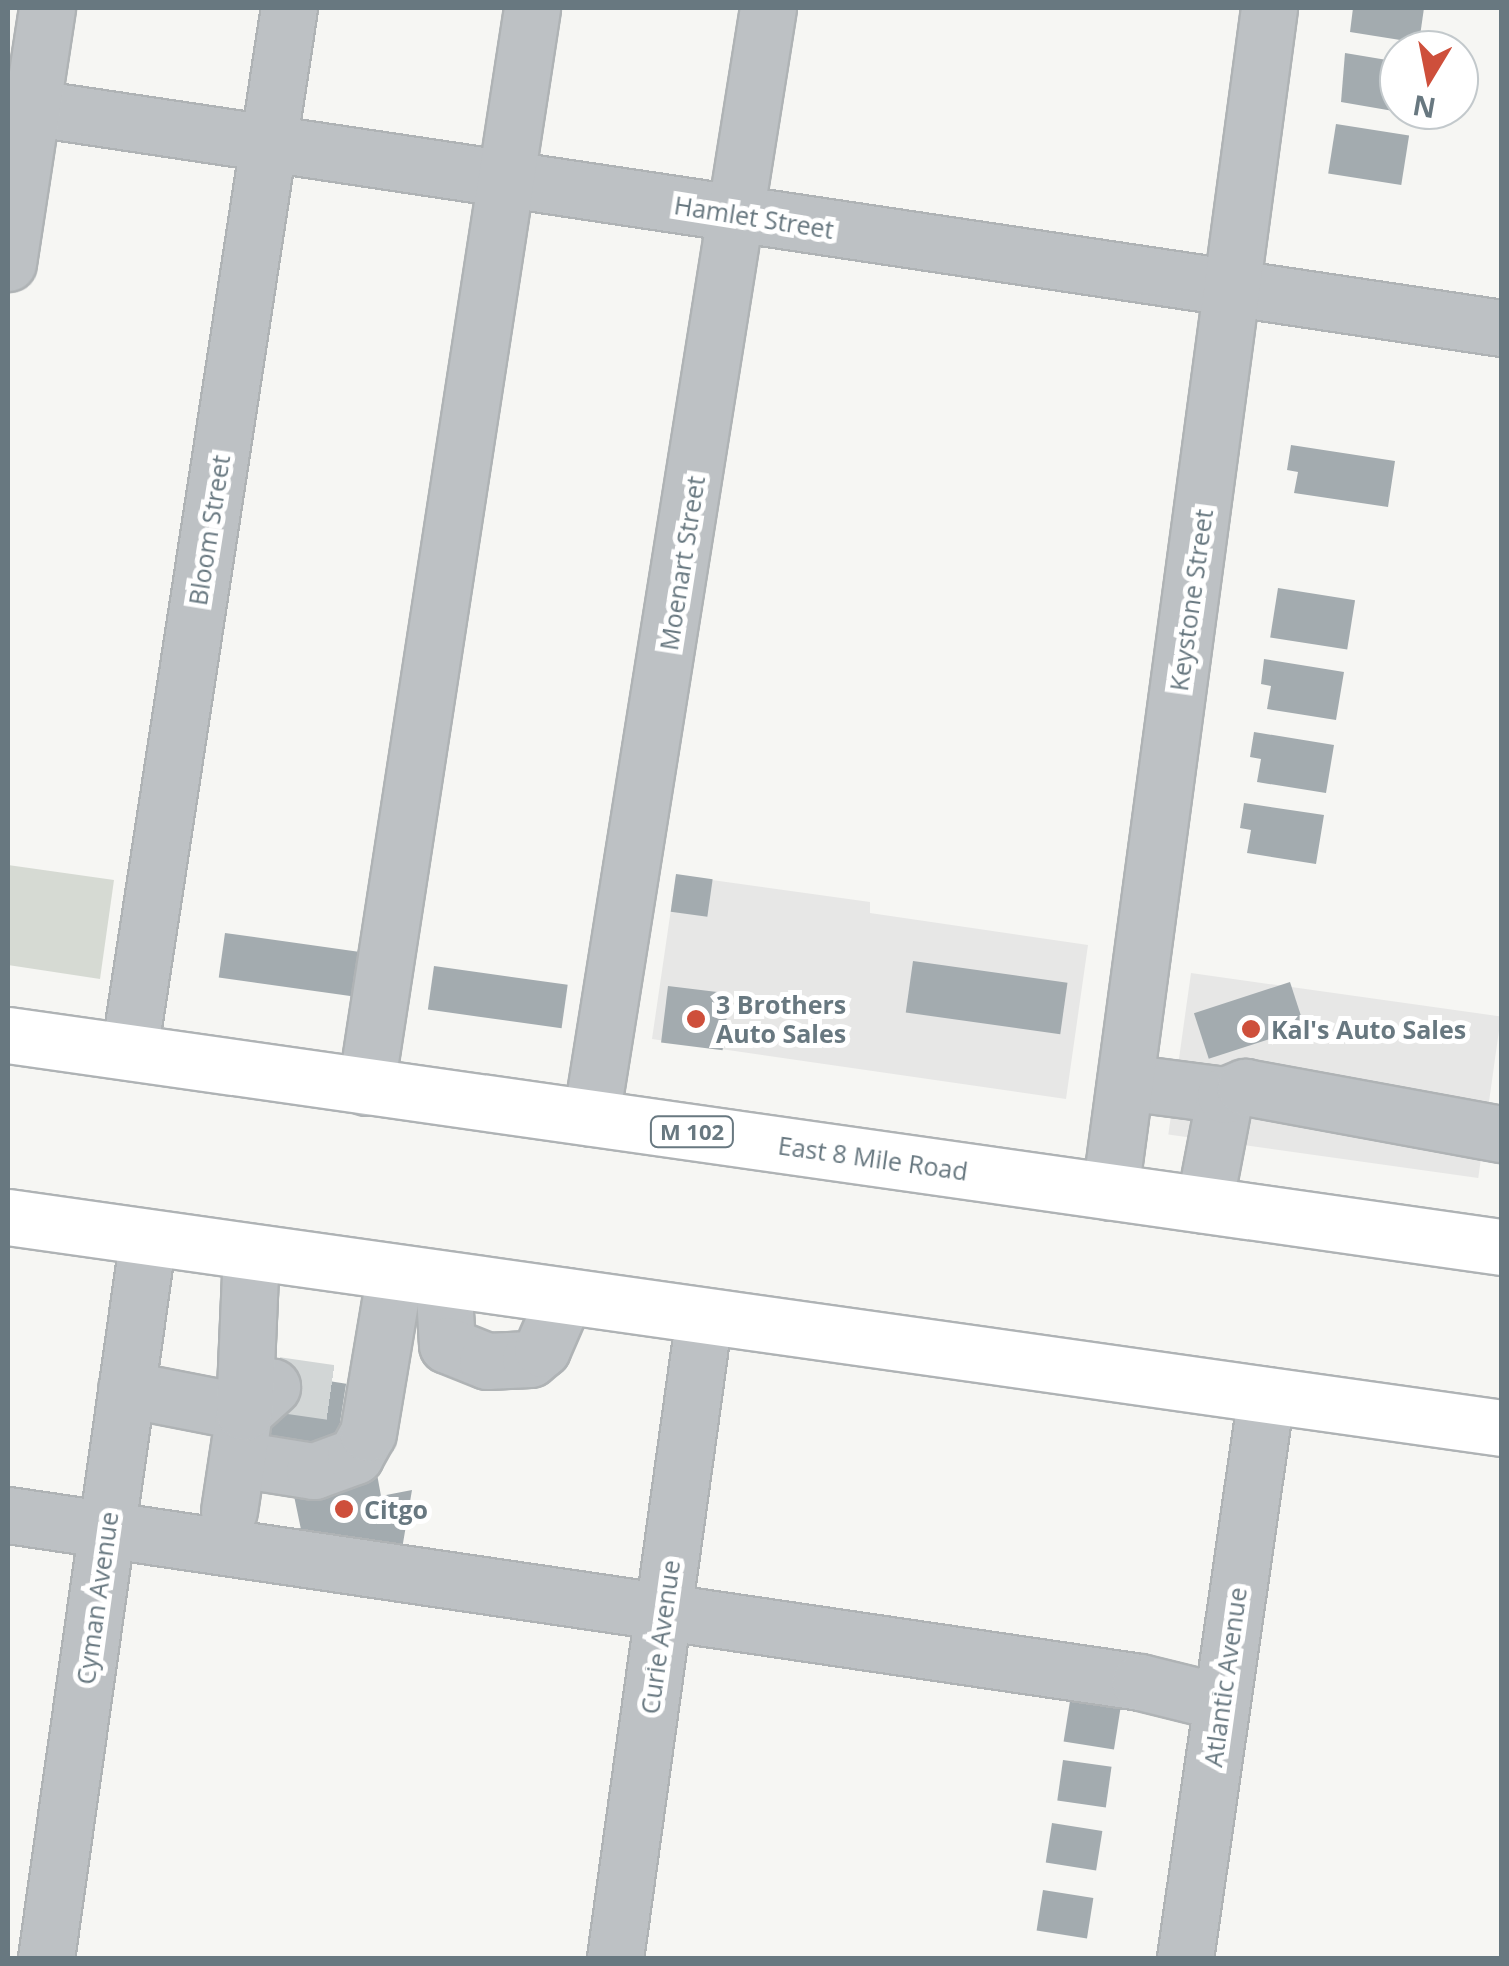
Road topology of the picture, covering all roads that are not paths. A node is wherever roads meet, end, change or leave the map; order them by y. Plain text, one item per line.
1 (47, 8) edge
2 (288, 8) edge
3 (532, 8) edge
4 (768, 8) edge
5 (1269, 8) edge
6 (20, 106) edge
7 (268, 143) junction
8 (507, 179) junction
9 (739, 214) junction
10 (8, 262) edge
11 (1233, 290) junction
12 (1502, 328) edge
13 (8, 1035) edge
14 (129, 1052) junction
15 (1125, 1082) junction
16 (366, 1087) junction
17 (1226, 1095) junction
18 (591, 1118) junction
19 (1502, 1134) edge
20 (1110, 1192) junction
21 (1204, 1205) junction
22 (8, 1218) edge
23 (148, 1237) junction
24 (1502, 1247) edge
25 (251, 1252) junction
26 (419, 1276) junction
27 (565, 1296) junction
28 (704, 1316) junction
29 (126, 1389) junction
30 (1266, 1395) junction
31 (1502, 1428) edge
32 (252, 1436) junction
33 (8, 1515) edge
34 (107, 1529) junction
35 (664, 1610) junction
36 (1222, 1702) junction
37 (46, 1958) edge
38 (614, 1958) edge
39 (1185, 1958) edge

1 - 6 street
2 - 7 street, Bloom Street
3 - 8 street
4 - 9 street, Moenart Street
5 - 11 street, Keystone Street
6 - 7 street, Hamlet Street
6 - 10 street
7 - 8 street, Hamlet Street
7 - 14 street, Bloom Street
8 - 9 street, Hamlet Street
8 - 16 street
9 - 11 street, Hamlet Street
9 - 18 street, Moenart Street
11 - 12 street, Hamlet Street
11 - 15 street, Keystone Street
13 - 14 highway, East 8 Mile Road / M 102
14 - 16 highway, East 8 Mile Road / M 102
15 - 17 street
15 - 20 street, Keystone Street
16 - 18 highway, East 8 Mile Road / M 102
17 - 19 street
17 - 21 street
18 - 20 highway, East 8 Mile Road / M 102
20 - 21 highway, East 8 Mile Road / M 102
21 - 24 highway, East 8 Mile Road / M 102
22 - 23 highway
23 - 25 highway
23 - 29 street, Cyman Avenue
25 - 26 highway
25 - 32 street
26 - 27 highway
26 - 27 street
26 - 32 street
27 - 28 highway
28 - 30 highway
28 - 35 street, Curie Avenue
29 - 32 street
29 - 34 street, Cyman Avenue
30 - 31 highway
30 - 36 street, Atlantic Avenue
33 - 34 street
34 - 35 street
34 - 37 street, Cyman Avenue
35 - 36 street
35 - 38 street, Curie Avenue
36 - 39 street, Atlantic Avenue

